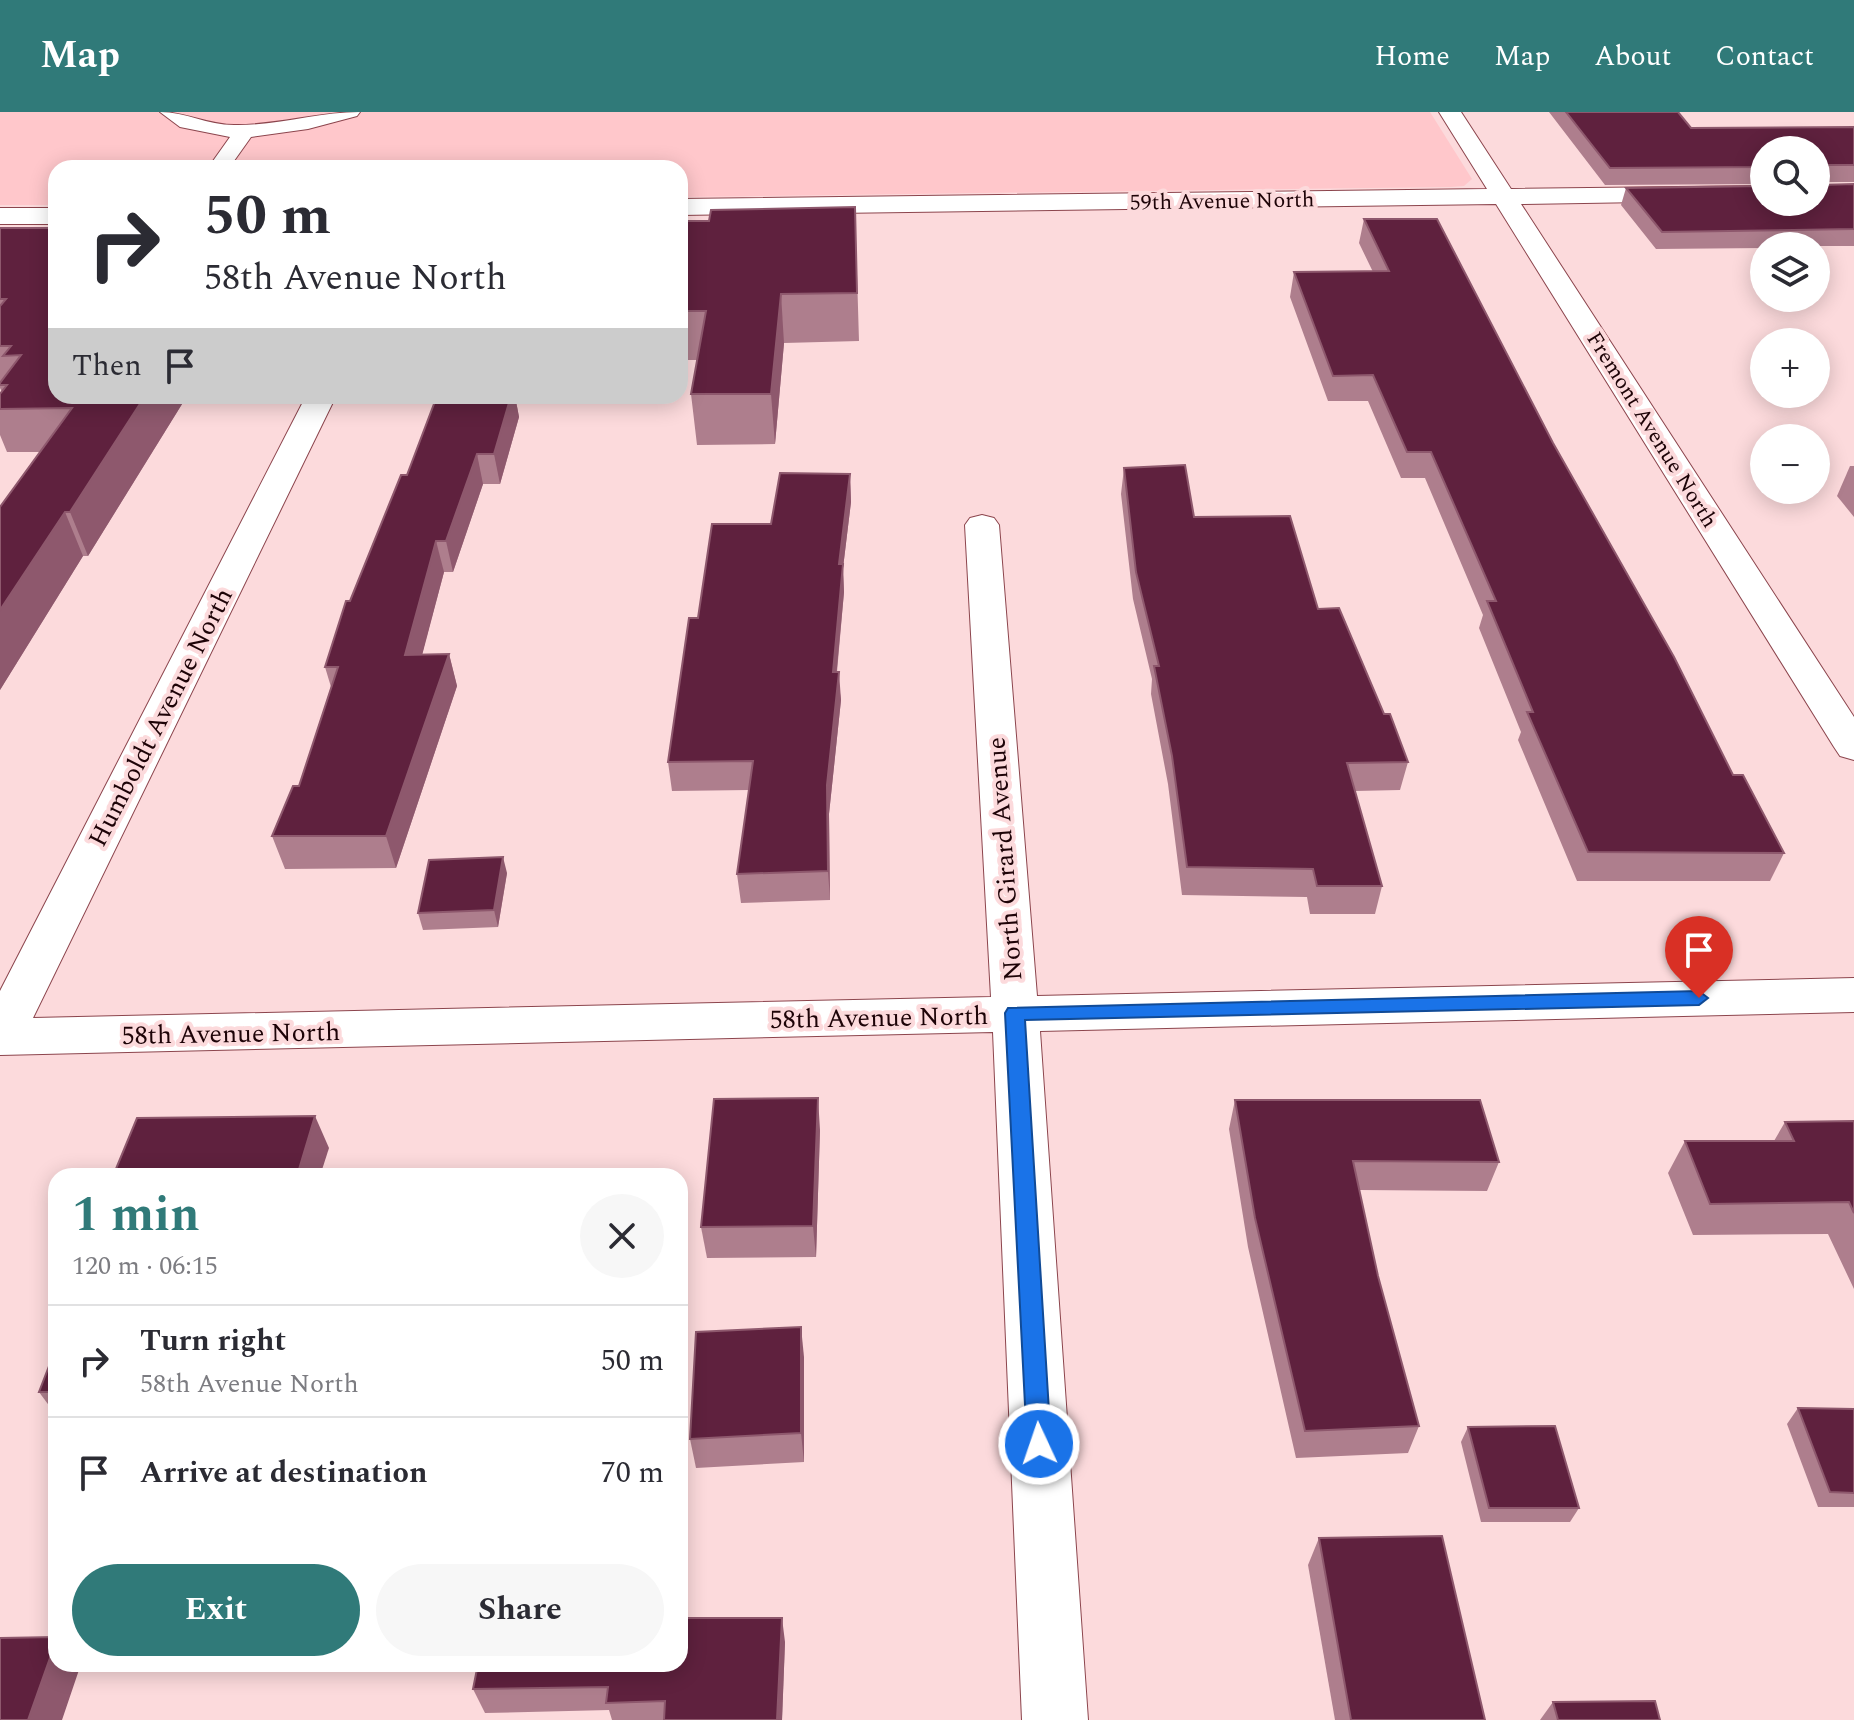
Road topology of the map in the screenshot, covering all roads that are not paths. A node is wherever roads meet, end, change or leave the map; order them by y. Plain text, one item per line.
1 (170, 112) edge
2 (350, 112) edge
3 (1450, 112) edge
4 (245, 131) junction
5 (224, 160) edge
6 (1750, 193) edge
7 (1504, 196) junction
8 (688, 207) edge
9 (0, 216) edge
10 (48, 216) edge
11 (48, 231) edge
12 (25, 237) edge
13 (317, 404) edge
14 (982, 525) dead end
15 (1854, 747) edge
16 (1854, 995) edge
17 (1015, 1013) junction
18 (0, 1037) edge
19 (1055, 1720) edge

1 - 4 lane
2 - 4 lane
3 - 7 street, Fremont Avenue North
4 - 5 lane
6 - 7 street, 59th Avenue North
7 - 8 street, 59th Avenue North
7 - 15 street, Fremont Avenue North
9 - 10 street
11 - 12 lane
13 - 18 street, Humboldt Avenue North
14 - 17 street, North Girard Avenue
16 - 17 street, 58th Avenue North
17 - 18 street, 58th Avenue North
17 - 19 street, North Girard Avenue

